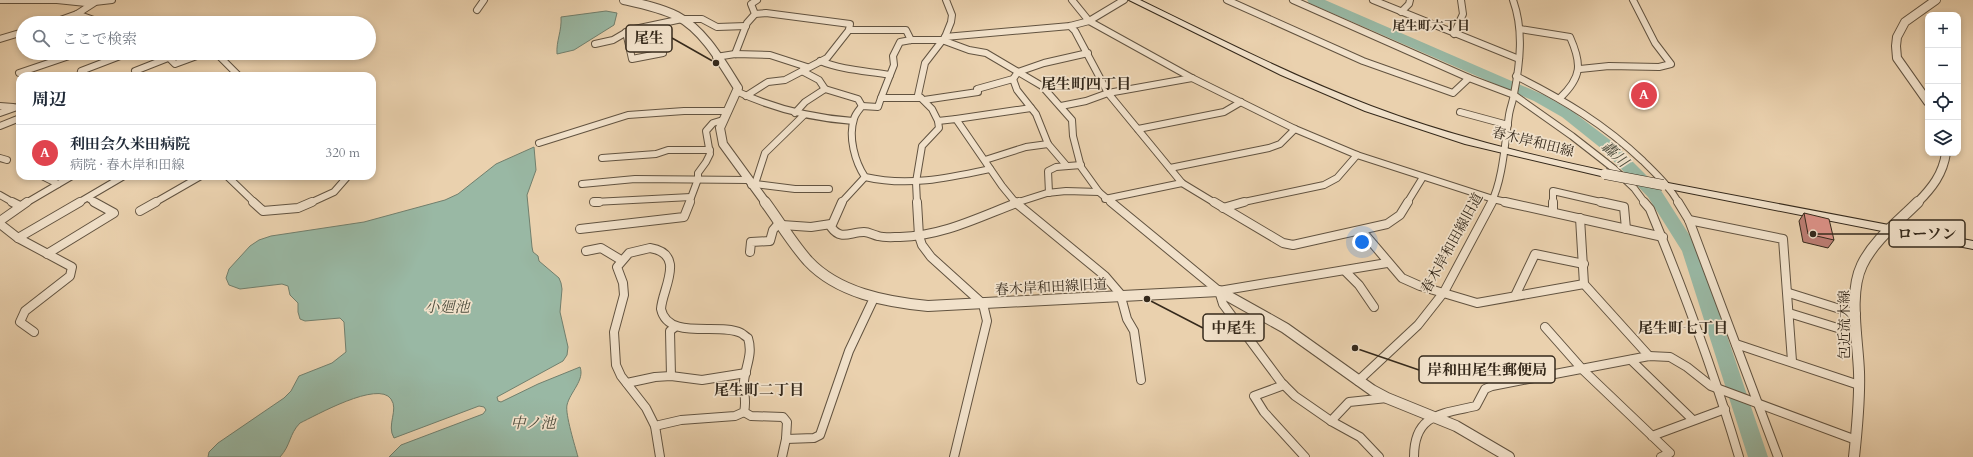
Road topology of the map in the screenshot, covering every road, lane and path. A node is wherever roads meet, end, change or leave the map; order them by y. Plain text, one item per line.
1 (0, 0) edge
2 (112, 0) edge
3 (484, 0) edge
4 (624, 0) edge
5 (756, 0) edge
6 (946, 0) edge
7 (1072, 0) edge
8 (1124, 0) edge
9 (1133, 0) edge
10 (1227, 0) edge
11 (1293, 0) edge
12 (1373, 0) edge
13 (1410, 0) edge
14 (1461, 0) edge
15 (1513, 0) edge
16 (1633, 0) edge
17 (1936, 0) edge
18 (97, 1) edge
19 (477, 10) dead end
20 (1401, 12) junction
21 (77, 14) junction
22 (755, 14) junction
23 (71, 16) edge
24 (83, 16) edge
25 (682, 19) junction
26 (1089, 21) junction
27 (746, 26) junction
28 (1070, 26) junction
29 (1520, 29) junction
30 (849, 30) junction
31 (626, 32) junction
32 (16, 34) edge
33 (1454, 34) junction
34 (943, 38) junction
35 (0, 40) edge
36 (911, 40) junction
37 (595, 44) dead end
38 (664, 53) dead end
39 (1088, 53) junction
40 (735, 54) junction
41 (716, 57) junction
42 (1519, 59) junction
43 (57, 60) edge
44 (110, 60) edge
45 (163, 60) edge
46 (170, 60) edge
47 (186, 60) edge
48 (223, 60) edge
49 (820, 61) junction
50 (804, 69) junction
51 (1580, 69) junction
52 (135, 71) dead end
53 (22, 72) edge
54 (81, 72) edge
55 (235, 72) edge
56 (1018, 72) junction
57 (890, 75) junction
58 (1516, 76) junction
59 (1192, 78) junction
60 (1469, 78) junction
61 (1013, 79) junction
62 (826, 89) junction
63 (736, 91) junction
64 (1108, 93) junction
65 (1514, 94) junction
66 (746, 96) junction
67 (882, 98) junction
68 (1560, 98) junction
69 (1925, 98) edge
70 (923, 99) junction
71 (1241, 102) junction
72 (0, 106) edge
73 (862, 106) junction
74 (1061, 106) junction
75 (16, 107) edge
76 (16, 107) edge
77 (1031, 108) junction
78 (727, 111) junction
79 (1460, 112) dead end
80 (0, 113) edge
81 (795, 113) junction
82 (804, 115) junction
83 (956, 119) junction
84 (16, 120) edge
85 (723, 120) junction
86 (938, 121) junction
87 (853, 122) junction
88 (1508, 125) junction
89 (0, 126) edge
90 (1138, 129) junction
91 (1295, 129) junction
92 (539, 142) dead end
93 (1048, 144) junction
94 (710, 150) junction
95 (1506, 152) junction
96 (1357, 155) junction
97 (1946, 156) edge
98 (602, 158) dead end
99 (985, 160) junction
100 (1066, 165) junction
101 (1081, 165) junction
102 (1170, 168) junction
103 (990, 169) junction
104 (865, 177) junction
105 (1423, 177) junction
106 (698, 179) junction
107 (50, 180) edge
108 (65, 180) edge
109 (117, 180) edge
110 (194, 180) edge
111 (231, 180) edge
112 (344, 180) edge
113 (916, 182) junction
114 (751, 183) junction
115 (1182, 183) junction
116 (58, 184) junction
117 (582, 184) dead end
118 (1666, 186) junction
119 (829, 189) dead end
120 (1099, 192) junction
121 (1049, 193) junction
122 (0, 196) edge
123 (691, 197) junction
124 (88, 198) junction
125 (1105, 199) junction
126 (1494, 199) junction
127 (594, 202) dead end
128 (1016, 203) junction
129 (20, 206) junction
130 (1223, 208) junction
131 (140, 211) dead end
132 (1553, 212) junction
133 (1580, 218) junction
134 (1689, 220) junction
135 (0, 221) edge
136 (0, 224) edge
137 (781, 224) junction
138 (831, 224) junction
139 (580, 229) dead end
140 (1626, 229) junction
141 (1888, 229) junction
142 (1362, 231) junction
143 (919, 236) junction
144 (1663, 237) junction
145 (18, 238) junction
146 (1973, 245) edge
147 (586, 251) dead end
148 (750, 252) dead end
149 (47, 254) junction
150 (621, 260) junction
151 (1387, 263) junction
152 (1584, 264) junction
153 (1345, 271) junction
154 (1584, 284) junction
155 (1219, 291) junction
156 (1444, 292) junction
157 (1789, 293) junction
158 (1515, 296) junction
159 (1122, 297) junction
160 (874, 298) junction
161 (983, 304) junction
162 (1374, 307) dead end
163 (1789, 313) junction
164 (1856, 314) junction
165 (675, 327) junction
166 (1544, 327) dead end
167 (34, 332) dead end
168 (1857, 334) junction
169 (1736, 344) junction
170 (1649, 356) junction
171 (1631, 360) junction
172 (1792, 361) junction
173 (1583, 370) junction
174 (746, 373) junction
175 (671, 376) junction
176 (1141, 380) dead end
177 (1358, 381) junction
178 (627, 383) junction
179 (1284, 385) junction
180 (1860, 385) junction
181 (1719, 390) junction
182 (1387, 398) junction
183 (1759, 404) junction
184 (1725, 409) junction
185 (744, 412) junction
186 (1435, 416) junction
187 (1693, 420) junction
188 (1331, 421) junction
189 (655, 426) junction
190 (1652, 436) junction
191 (786, 439) junction
192 (1856, 440) junction
193 (660, 457) edge
194 (782, 457) edge
195 (954, 457) edge
196 (1305, 457) edge
197 (1379, 457) edge
198 (1414, 457) edge
199 (1509, 457) edge
200 (1661, 457) edge
201 (1739, 457) edge
202 (1778, 457) edge
203 (1854, 457) edge

1 - 18 street
2 - 18 street
3 - 19 street
4 - 25 street
5 - 22 street
6 - 34 street
7 - 26 street
8 - 26 street
9 - 95 main road, 春木岸和田線
10 - 60 street
11 - 60 street
12 - 20 street
13 - 20 street
14 - 33 street
15 - 29 street, 春木岸和田線旧道
16 - 51 street
17 - 69 street
18 - 21 street
20 - 33 street
21 - 23 street
21 - 24 street
22 - 27 street
22 - 30 street
25 - 27 street
25 - 31 street
25 - 41 street
26 - 28 street
26 - 59 street
27 - 40 street
28 - 34 street
28 - 39 street
29 - 42 street, 春木岸和田線旧道
29 - 51 street
30 - 36 street
30 - 49 street
31 - 37 street
31 - 38 street
32 - 35 street
33 - 42 street
34 - 36 street
34 - 56 street
34 - 70 street
36 - 57 street
39 - 56 street
39 - 64 street
40 - 41 street
40 - 50 street
41 - 63 street
42 - 58 street, 春木岸和田線旧道
43 - 53 street
44 - 54 street
45 - 52 street
46 - 47 street
48 - 55 street
49 - 50 street
49 - 57 street
50 - 62 street
50 - 66 street
51 - 68 street
56 - 61 street
56 - 74 street
57 - 67 street
58 - 65 street, 春木岸和田線旧道
58 - 68 street
59 - 64 street
59 - 71 street
60 - 65 street
61 - 70 street
61 - 77 street
62 - 73 street
62 - 81 street
63 - 66 street
63 - 78 street, 春木岸和田線旧道
64 - 74 street
64 - 90 street
65 - 88 street, 春木岸和田線旧道
65 - 144 street
66 - 81 street
67 - 70 street
67 - 73 street
68 - 118 street
70 - 86 street
71 - 90 street
71 - 91 street
72 - 75 street
73 - 87 street
74 - 101 street
76 - 80 street
77 - 83 street
77 - 93 street
78 - 85 street, 春木岸和田線旧道
78 - 92 street
79 - 88 street
81 - 82 street
82 - 87 street
82 - 114 street
83 - 86 street
83 - 99 street
84 - 89 street
85 - 94 street
85 - 114 street, 春木岸和田線旧道
86 - 113 street
87 - 104 street
88 - 95 street, 春木岸和田線旧道
90 - 102 street
91 - 96 street
91 - 102 street
93 - 99 street
93 - 100 street
94 - 98 street
94 - 106 street
95 - 118 main road, 春木岸和田線, bridge
95 - 126 street, 春木岸和田線旧道
96 - 105 street
96 - 130 street
97 - 141 street, 包近流木線
99 - 103 street
100 - 101 street
100 - 121 street
101 - 120 street
102 - 115 street
103 - 113 street
103 - 128 street
104 - 113 street
104 - 138 street
105 - 126 street
105 - 142 street
106 - 114 street
106 - 117 street
106 - 123 street
107 - 116 street
108 - 116 street
109 - 124 street
110 - 131 street
111 - 112 street
113 - 143 street
114 - 119 street
114 - 137 street, 春木岸和田線旧道
115 - 125 street
115 - 130 street
116 - 129 street
118 - 134 street
118 - 141 main road, 春木岸和田線
120 - 121 street
120 - 125 street
121 - 128 street
122 - 129 street
123 - 127 street
123 - 139 street
124 - 145 street
124 - 149 street
125 - 155 street
126 - 132 street
126 - 156 street, 春木岸和田線旧道
128 - 143 street
128 - 159 street
129 - 135 street
130 - 142 street
132 - 133 street
132 - 140 street
133 - 140 street
133 - 152 street
134 - 157 street
134 - 169 street
136 - 145 street
137 - 138 street
137 - 148 street
137 - 160 street, 春木岸和田線旧道
138 - 143 street
140 - 144 street
141 - 146 main road, 春木岸和田線
141 - 164 street, 包近流木線
142 - 151 street
143 - 161 street
144 - 181 street
145 - 149 street
147 - 150 street
149 - 167 street
150 - 165 street
150 - 178 street
151 - 153 street
151 - 156 street
152 - 154 street
152 - 158 street
153 - 155 street
153 - 162 street
154 - 158 street
154 - 170 street
155 - 159 street, 春木岸和田線旧道
155 - 177 street
155 - 179 street
156 - 158 street
156 - 177 street, 春木岸和田線旧道
157 - 163 street
157 - 164 street
159 - 161 street, 春木岸和田線旧道
159 - 176 street
160 - 161 street, 春木岸和田線旧道
160 - 191 street
161 - 195 street
163 - 168 street
163 - 172 street
164 - 168 street, 包近流木線
165 - 174 street
165 - 175 street
166 - 173 street
168 - 180 street, 包近流木線
169 - 172 street
169 - 183 street
170 - 171 street
170 - 181 street
171 - 173 street
171 - 187 street
172 - 180 street
173 - 186 street
173 - 190 street
174 - 175 street
174 - 185 street
175 - 178 street
177 - 182 street
178 - 189 street
179 - 188 street
179 - 196 street
180 - 192 street, 包近流木線
181 - 183 street
181 - 184 street
182 - 186 street
182 - 188 street
183 - 192 street
183 - 202 street
184 - 187 street
184 - 201 street
185 - 189 street
185 - 191 street
186 - 198 street
186 - 199 street
187 - 190 street
188 - 197 street
189 - 193 street
190 - 200 street
191 - 194 street
192 - 203 street, 包近流木線

